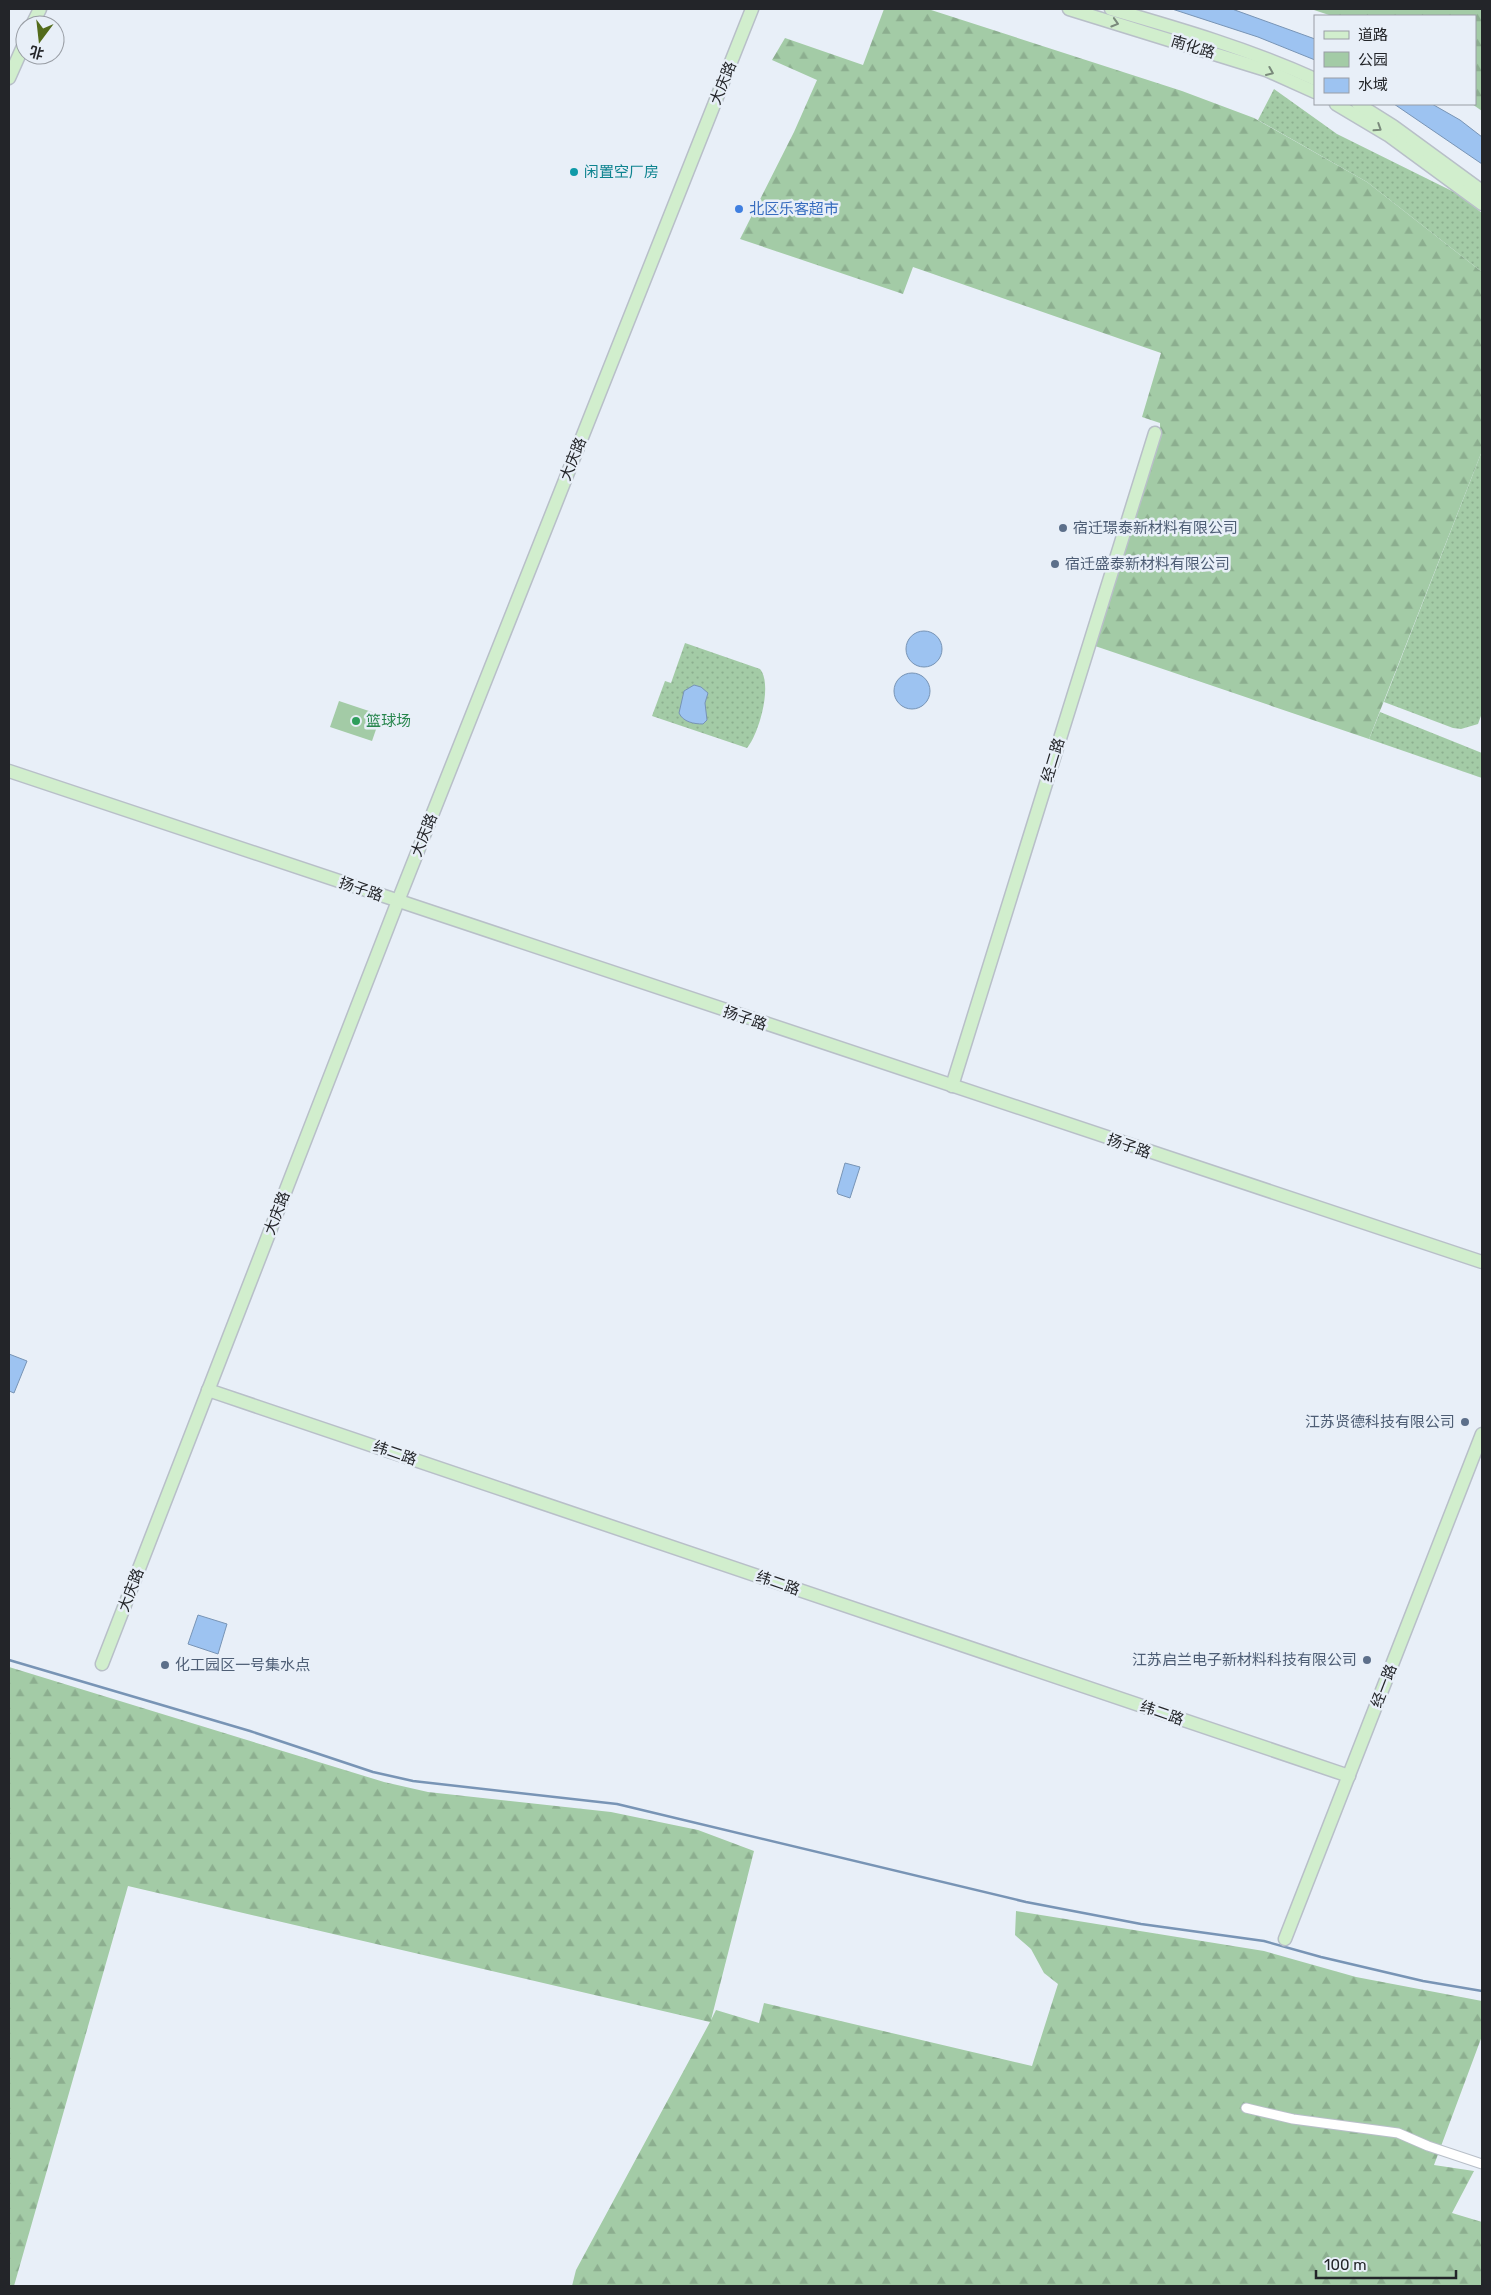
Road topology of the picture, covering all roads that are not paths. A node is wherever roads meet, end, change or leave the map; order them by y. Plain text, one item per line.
1 (752, 9) edge
2 (1069, 9) edge
3 (1111, 9) edge
4 (15, 64) edge
5 (9, 78) edge
6 (1314, 79) edge
7 (1314, 92) edge
8 (1338, 105) edge
9 (1360, 105) edge
10 (1482, 191) edge
11 (1482, 204) edge
12 (1155, 433) dead end
13 (9, 771) edge
14 (398, 901) junction
15 (952, 1086) junction
16 (1482, 1262) edge
17 (208, 1390) junction
18 (1482, 1434) edge
19 (102, 1664) dead end
20 (1349, 1776) junction
21 (1285, 1939) dead end
22 (1246, 2108) dead end
23 (1482, 2164) edge

1 - 14 street, 大庆路
2 -> 7 street, 南化路
3 - 6 street, 南化路
4 - 5 street
8 -> 11 street
9 - 10 street
12 - 15 street, 经二路
13 - 14 street, 扬子路
14 - 15 street, 扬子路
14 - 17 street, 大庆路
15 - 16 street, 扬子路
17 - 19 street, 大庆路
17 - 20 street, 纬二路
18 - 20 street, 经一路
20 - 21 street, 经一路
22 - 23 street

